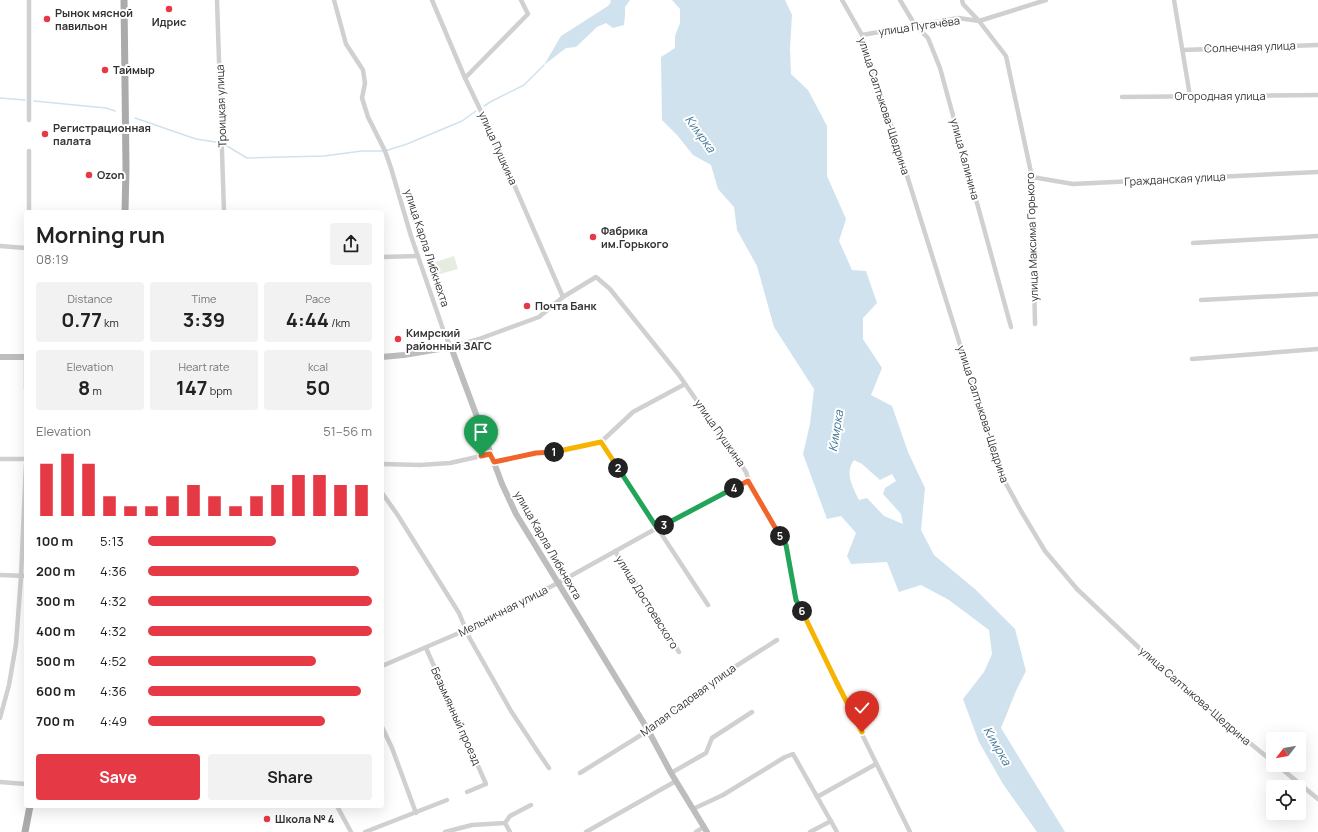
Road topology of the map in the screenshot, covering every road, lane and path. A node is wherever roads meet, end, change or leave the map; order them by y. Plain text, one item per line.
1 (29, 0) edge
2 (124, 0) edge
3 (217, 0) edge
4 (334, 0) edge
5 (432, 0) edge
6 (521, 0) edge
7 (842, 0) edge
8 (900, 0) edge
9 (962, 0) edge
10 (1046, 0) edge
11 (1174, 0) edge
12 (980, 21) junction
13 (914, 25) junction
14 (862, 35) junction
15 (1318, 45) edge
16 (1183, 50) junction
17 (465, 78) junction
18 (1318, 95) edge
19 (1122, 96) dead end
20 (1190, 96) junction
21 (29, 120) dead end
22 (29, 151) dead end
23 (1318, 172) edge
24 (1032, 177) junction
25 (29, 210) edge
26 (125, 210) edge
27 (224, 210) edge
28 (1318, 236) edge
29 (1193, 243) dead end
30 (0, 246) edge
31 (24, 248) edge
32 (418, 256) junction
33 (384, 257) edge
34 (1318, 294) edge
35 (563, 297) junction
36 (1200, 300) dead end
37 (1035, 324) dead end
38 (1011, 327) dead end
39 (451, 347) junction
40 (1318, 349) edge
41 (24, 356) edge
42 (0, 357) edge
43 (384, 358) edge
44 (1192, 359) dead end
45 (685, 384) junction
46 (601, 442) junction
47 (490, 454) junction
48 (0, 459) edge
49 (24, 459) edge
50 (494, 462) junction
51 (384, 464) edge
52 (748, 481) junction
53 (384, 496) edge
54 (657, 528) junction
55 (24, 539) edge
56 (615, 552) junction
57 (0, 575) edge
58 (23, 576) edge
59 (558, 583) junction
60 (708, 605) dead end
61 (466, 630) junction
62 (776, 640) dead end
63 (426, 648) junction
64 (679, 652) dead end
65 (384, 665) edge
66 (752, 712) dead end
67 (0, 718) edge
68 (648, 730) junction
69 (384, 731) edge
70 (1266, 756) edge
71 (876, 764) junction
72 (549, 768) dead end
73 (1285, 772) edge
74 (671, 773) junction
75 (580, 774) dead end
76 (676, 781) junction
77 (0, 782) edge
78 (24, 784) edge
79 (467, 792) dead end
80 (817, 796) junction
81 (1318, 799) edge
82 (447, 800) dead end
83 (531, 805) dead end
84 (30, 808) edge
85 (338, 808) edge
86 (693, 809) junction
87 (416, 813) junction
88 (831, 821) junction
89 (505, 823) junction
90 (705, 830) edge
91 (25, 832) edge
92 (351, 832) edge
93 (365, 832) edge
94 (445, 832) edge
95 (510, 832) edge
96 (586, 832) edge
97 (696, 832) edge
98 (810, 832) edge
99 (837, 832) edge
100 (910, 832) edge

1 - 21 street
2 - 26 main road
3 - 27 street, Троицкая улица
4 - 32 street, улица Карла Либкнехта
5 - 17 street, улица Пушкина
6 - 17 street
7 - 14 street, улица Салтыкова-Щедрина
8 - 13 street, улица Калинина
9 - 12 street, улица Максима Горького
10 - 12 street, улица Пугачёва
11 - 16 street
12 - 13 street, улица Пугачёва
12 - 24 street, улица Максима Горького
13 - 14 street, улица Пугачёва
13 - 38 street, улица Калинина
14 - 70 street, улица Салтыкова-Щедрина
15 - 16 street, Солнечная улица
16 - 20 street
17 - 35 street, улица Пушкина
18 - 20 street, Огородная улица
19 - 20 street, Огородная улица
22 - 25 street
23 - 24 street, Гражданская улица
24 - 37 street, улица Максима Горького
28 - 29 street
30 - 31 street
32 - 33 street
32 - 39 street, улица Карла Либкнехта
34 - 36 street
35 - 39 street
35 - 45 street, улица Пушкина
39 - 43 street
39 - 47 street, улица Карла Либкнехта
40 - 44 street
41 - 42 street
45 - 46 street
45 - 52 street, улица Пушкина
46 - 50 street
46 - 54 street
47 - 50 street, улица Карла Либкнехта
47 - 51 street
48 - 49 street
50 - 59 street, улица Карла Либкнехта
52 - 54 street, Мельничная улица
52 - 71 street, улица Пушкина
53 - 61 street
54 - 56 street, Мельничная улица
54 - 60 street
55 - 58 street
56 - 59 street, Мельничная улица
56 - 64 street, улица Достоевского
57 - 58 street
58 - 67 street
59 - 61 street, Мельничная улица
59 - 68 street, улица Карла Либкнехта
61 - 63 street, Мельничная улица
61 - 72 street
62 - 68 street, Малая Садовая улица
63 - 65 street, Мельничная улица
63 - 79 street, Безымянный проезд
66 - 74 street
68 - 74 street, улица Карла Либкнехта
68 - 75 street, Малая Садовая улица
69 - 87 street
71 - 80 street
71 - 100 street, улица Пушкина
73 - 81 street
74 - 76 street, улица Карла Либкнехта
76 - 86 street, улица Карла Либкнехта
76 - 96 street
77 - 78 street
80 - 86 street
80 - 88 street
82 - 87 street
83 - 89 street
84 - 91 main road
85 - 92 street
86 - 90 street, улица Карла Либкнехта
87 - 93 street
88 - 98 street
88 - 99 street
89 - 94 street
89 - 95 street
90 - 97 street

